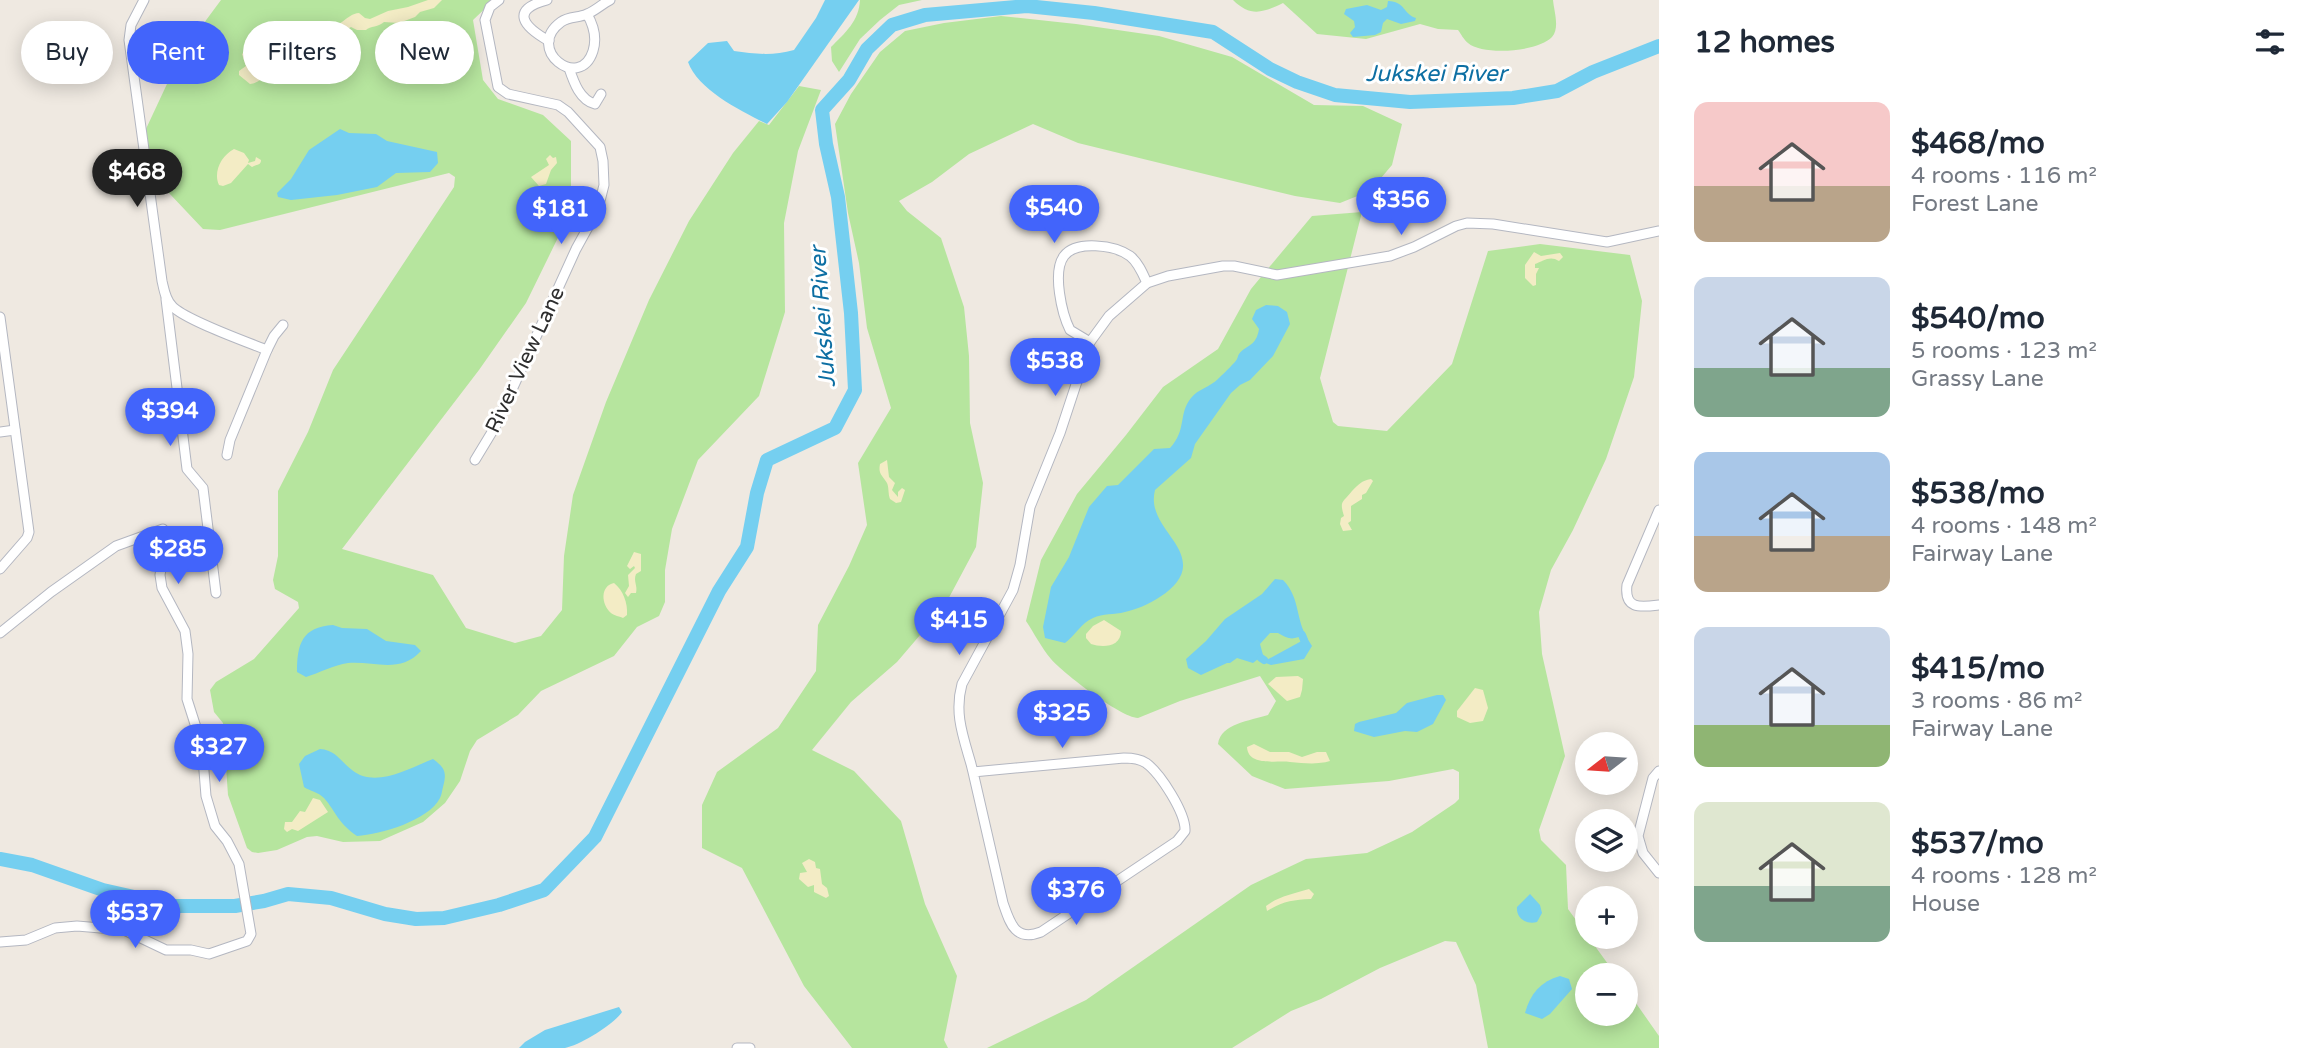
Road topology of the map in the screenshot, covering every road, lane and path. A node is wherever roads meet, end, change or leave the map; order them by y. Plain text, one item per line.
1 (144, 0) edge
2 (499, 0) edge
3 (547, 0) edge
4 (610, 0) edge
5 (587, 15) junction
6 (549, 41) junction
7 (569, 68) junction
8 (601, 94) dead end
9 (1659, 230) edge
10 (1147, 283) junction
11 (165, 294) junction
12 (0, 318) edge
13 (283, 324) dead end
14 (1090, 342) junction
15 (267, 350) junction
16 (3, 375) edge
17 (15, 430) junction
18 (0, 432) edge
19 (228, 455) dead end
20 (475, 460) dead end
21 (1659, 510) edge
22 (0, 569) edge
23 (216, 593) dead end
24 (1659, 605) edge
25 (0, 633) edge
26 (1659, 771) edge
27 (973, 772) junction
28 (1659, 873) edge
29 (0, 942) edge
30 (737, 1048) edge
31 (750, 1048) edge

1 - 11 street
2 - 20 street, River View Lane
3 - 6 street
4 - 5 street
5 - 6 street
5 - 7 street
6 - 7 street
7 - 8 street
9 - 10 street
10 - 14 street
10 - 14 street
11 - 15 street
11 - 23 street
12 - 16 street
13 - 15 street
14 - 27 street
15 - 19 street
16 - 17 street
17 - 18 street
17 - 22 street
21 - 24 street
25 - 29 street
26 - 28 street
27 - 27 street
30 - 31 street

